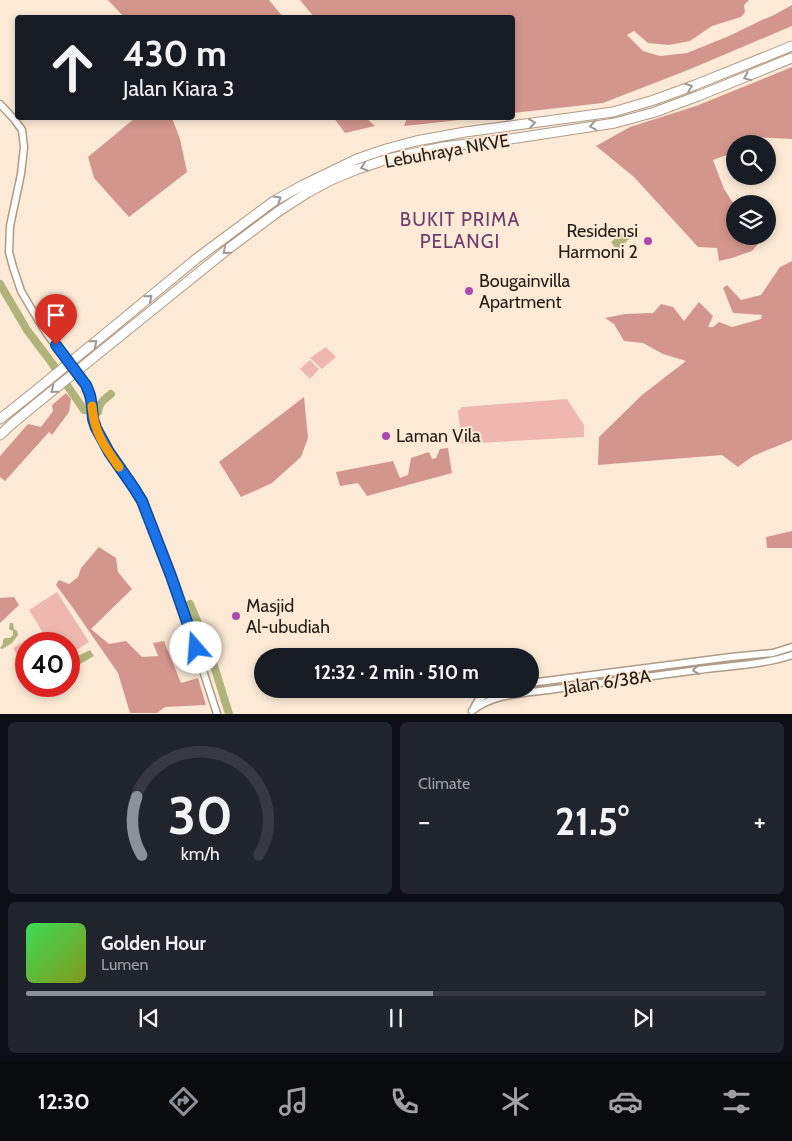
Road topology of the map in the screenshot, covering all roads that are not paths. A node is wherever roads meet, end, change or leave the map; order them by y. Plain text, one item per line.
1 (792, 46) edge
2 (792, 58) edge
3 (0, 104) edge
4 (0, 418) edge
5 (0, 435) edge
6 (792, 647) edge
7 (792, 655) edge
8 (539, 682) edge
9 (539, 692) edge
10 (481, 698) edge
11 (497, 698) edge
12 (472, 712) edge
13 (216, 714) edge

4 -> 1 highway, Lebuhraya NKVE, bridge
2 -> 5 highway, Lebuhraya NKVE, bridge
3 - 13 street
6 - 8 street, Jalan 6/38A
7 -> 9 street, Jalan 6/38A
10 - 12 street, Jalan 6/38A
11 - 12 street, Jalan 6/38A

